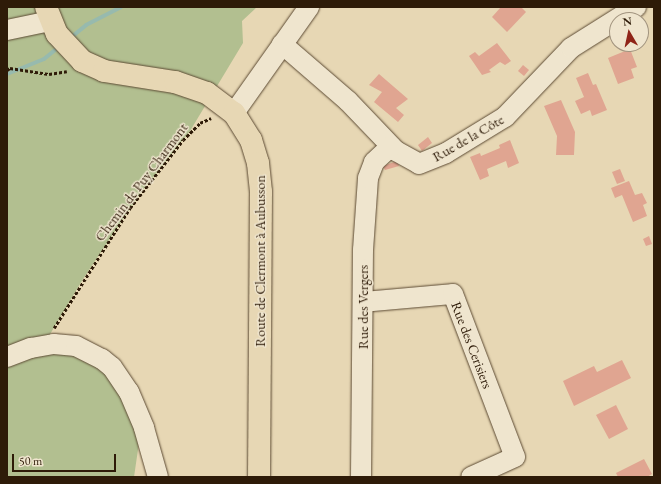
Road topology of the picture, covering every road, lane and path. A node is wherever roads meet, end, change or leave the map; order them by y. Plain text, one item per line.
1 (309, 7) edge
2 (636, 7) edge
3 (48, 14) edge
4 (7, 30) edge
5 (282, 44) junction
6 (7, 70) edge
7 (69, 71) dead end
8 (234, 113) junction
9 (391, 146) junction
10 (363, 302) junction
11 (43, 345) junction
12 (7, 357) edge
13 (158, 477) edge
14 (259, 477) edge
15 (361, 477) edge
16 (471, 477) edge

1 - 5 street
2 - 9 street, Rue de la Côte
3 - 4 street
3 - 8 main road, Route de Clermont à Aubusson
5 - 8 street
5 - 9 street, Rue de la Côte
6 - 7 path
8 - 11 path, Chemin de Puy Charmont
8 - 14 main road, Route de Clermont à Aubusson
9 - 10 street, Rue des Vergers
10 - 15 street, Rue des Vergers
10 - 16 street, Rue des Cerisiers
11 - 12 street
11 - 13 street

